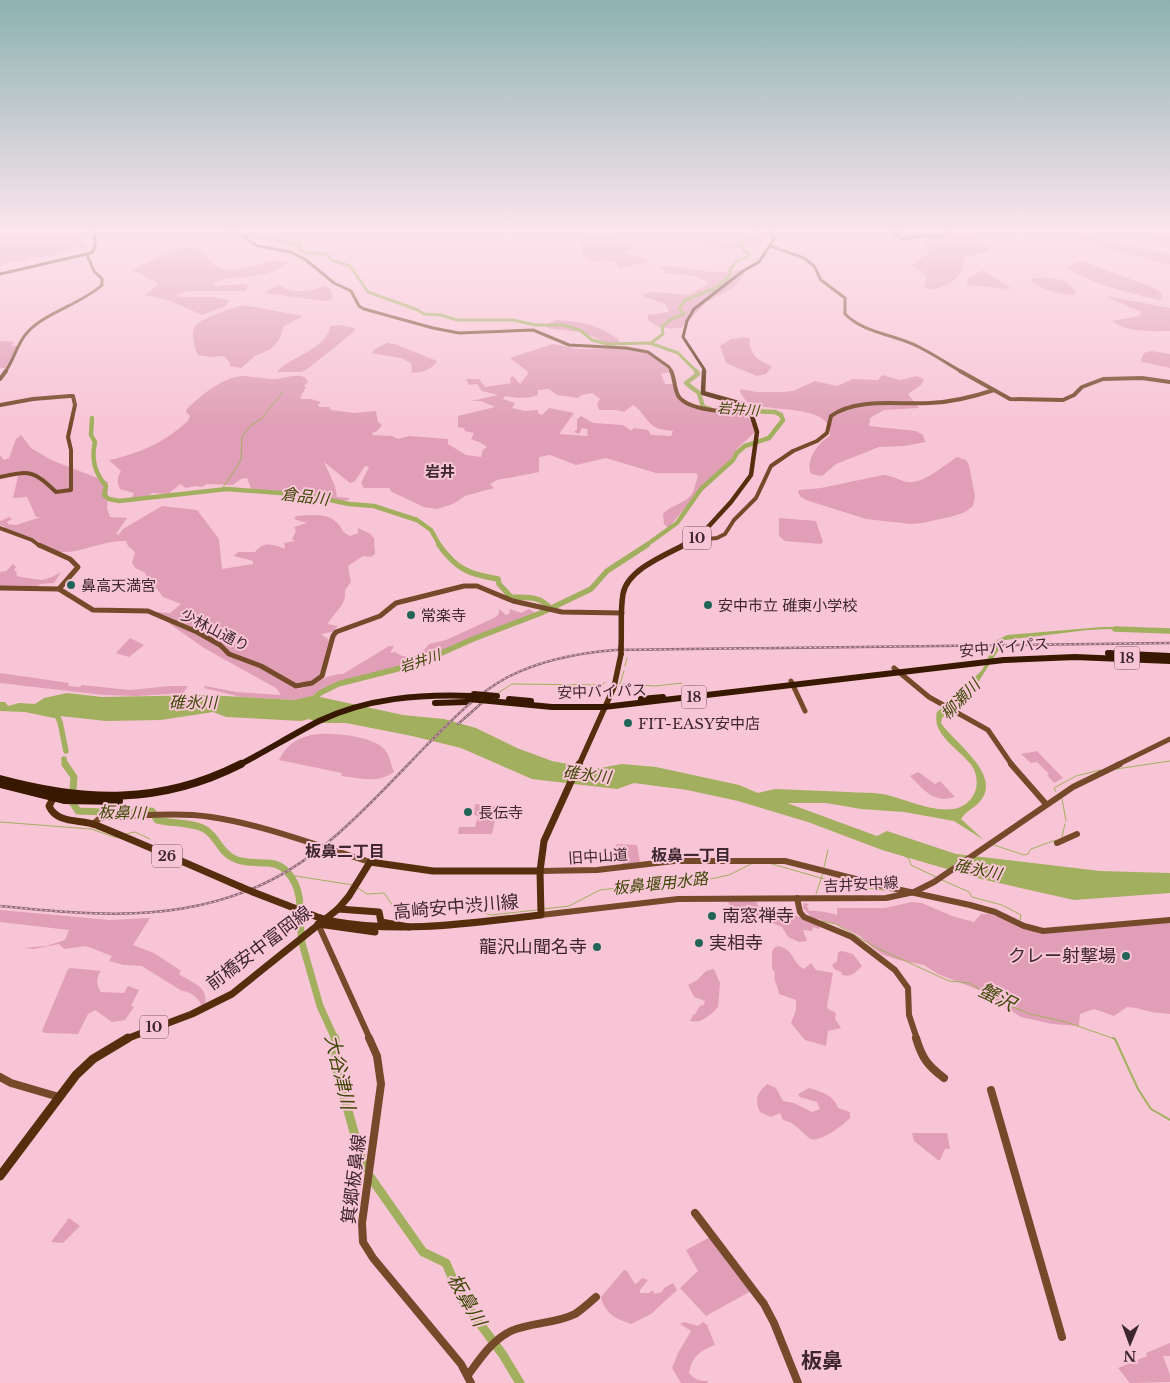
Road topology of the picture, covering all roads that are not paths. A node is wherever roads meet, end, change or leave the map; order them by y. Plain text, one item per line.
1 (88, 297) edge
2 (354, 297) edge
3 (709, 297) edge
4 (843, 297) edge
5 (0, 379) edge
6 (1170, 382) edge
7 (994, 390) junction
8 (0, 405) edge
9 (750, 413) junction
10 (0, 477) edge
11 (0, 528) edge
12 (695, 540) junction
13 (0, 588) edge
14 (58, 589) junction
15 (622, 613) junction
16 (997, 658) junction
17 (1170, 660) edge
18 (896, 670) junction
19 (792, 683) junction
20 (434, 691) dead end
21 (470, 698) junction
22 (492, 700) junction
23 (520, 702) junction
24 (435, 703) dead end
25 (605, 705) junction
26 (805, 711) dead end
27 (1170, 739) edge
28 (238, 767) junction
29 (0, 779) edge
30 (0, 784) edge
31 (55, 796) junction
32 (1046, 804) junction
33 (93, 824) junction
34 (1077, 834) dead end
35 (1057, 843) dead end
36 (370, 862) junction
37 (540, 871) junction
38 (914, 892) junction
39 (797, 898) junction
40 (338, 909) junction
41 (541, 911) junction
42 (1170, 920) edge
43 (319, 921) junction
44 (429, 928) junction
45 (417, 929) junction
46 (0, 1077) edge
47 (944, 1078) dead end
48 (991, 1090) dead end
49 (59, 1098) junction
50 (0, 1176) edge
51 (695, 1214) dead end
52 (596, 1297) dead end
53 (1062, 1337) dead end
54 (470, 1379) edge
55 (798, 1383) edge

1 - 5 street
2 - 9 street
3 - 9 main road
4 - 7 street
6 - 7 street
7 - 12 street
8 - 10 street
9 - 12 main road, 10
11 - 14 street
12 - 15 main road, 10
13 - 14 street
14 - 15 street, 少林山通り
15 - 25 main road, 10
16 - 17 highway, 安中バイパス / 18
16 - 17 highway, 安中バイパス / 18
16 - 18 highway, 安中バイパス / 18
18 - 19 highway, 安中バイパス / 18
18 - 32 street
19 - 25 highway, 安中バイパス / 18
19 - 26 street
20 - 21 highway
21 - 22 highway, bridge
21 - 22 highway, bridge
21 - 24 highway
21 - 28 highway
21 - 28 highway
22 - 23 highway
22 - 23 highway
23 - 25 highway, 安中バイパス / 18
25 - 37 main road, 10
27 - 32 street, 吉井安中線
28 - 31 highway
29 - 31 highway
30 - 31 highway
31 - 33 main road, 26
32 - 38 street, 吉井安中線
33 - 36 street
33 - 43 main road, 26, bridge
34 - 35 street
36 - 37 main road, 旧中山道
36 - 40 main road, 前橋安中富岡線 / 10
37 - 38 street, 旧中山道
37 - 41 main road, 高崎安中渋川線
38 - 39 street, 吉井安中線
38 - 42 street, 旧中山道
39 - 41 street, 吉井安中線
39 - 47 street
40 - 43 main road, 前橋安中富岡線 / 10
40 - 45 main road
41 - 44 main road, 高崎安中渋川線 / 26
43 - 44 main road
43 - 45 main road, 高崎安中渋川線 / 26, bridge
43 - 49 main road, 前橋安中富岡線 / 10
43 - 54 street, 箕郷板鼻線
44 - 45 main road, 高崎安中渋川線 / 26
46 - 49 street
48 - 53 street
49 - 50 main road, 前橋安中富岡線 / 10
51 - 55 street
52 - 54 street

